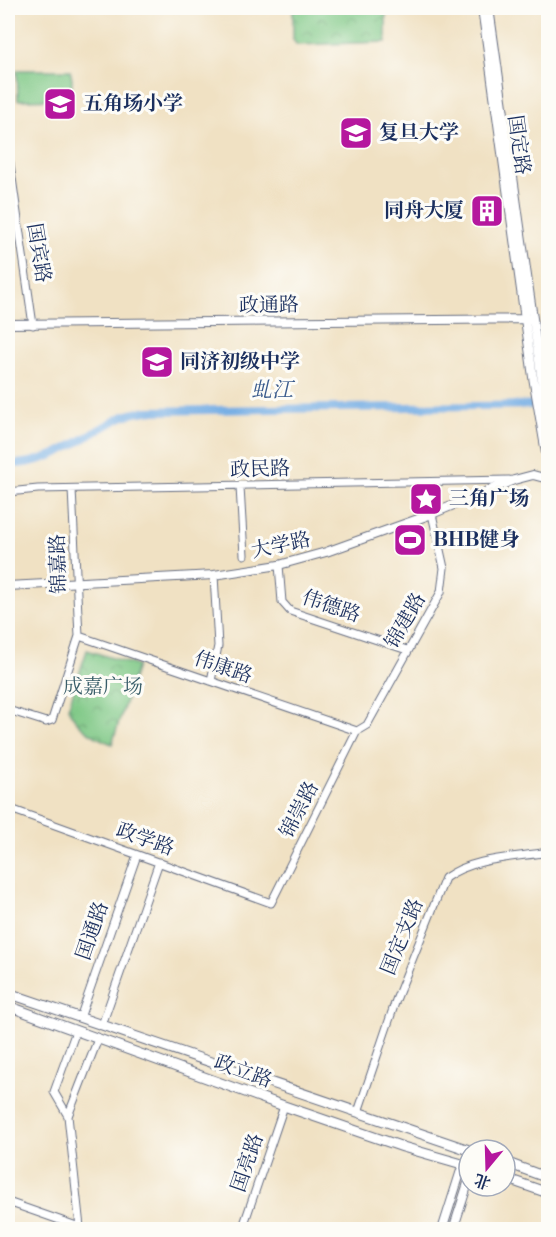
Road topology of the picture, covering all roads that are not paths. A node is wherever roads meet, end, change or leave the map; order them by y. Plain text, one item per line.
1 (482, 8) edge
2 (489, 8) edge
3 (8, 150) edge
4 (529, 319) junction
5 (8, 324) edge
6 (33, 325) junction
7 (546, 420) edge
8 (549, 465) edge
9 (549, 478) edge
10 (514, 480) junction
11 (240, 487) junction
12 (72, 489) junction
13 (8, 492) edge
14 (432, 514) junction
15 (244, 555) dead end
16 (279, 565) junction
17 (214, 575) junction
18 (76, 581) junction
19 (8, 586) edge
20 (78, 636) junction
21 (407, 650) junction
22 (211, 681) junction
23 (8, 710) edge
24 (357, 731) junction
25 (8, 808) edge
26 (549, 852) edge
27 (137, 855) junction
28 (159, 862) junction
29 (271, 903) joint
30 (8, 993) edge
31 (8, 1006) edge
32 (80, 1018) junction
33 (102, 1025) junction
34 (76, 1031) junction
35 (98, 1039) junction
36 (284, 1106) junction
37 (358, 1112) junction
38 (68, 1116) junction
39 (457, 1146) edge
40 (457, 1162) edge
41 (517, 1166) edge
42 (549, 1178) edge
43 (517, 1182) edge
44 (457, 1189) edge
45 (549, 1193) edge
46 (463, 1198) edge
47 (8, 1202) edge
48 (84, 1228) edge
49 (243, 1230) edge
50 (442, 1230) edge
51 (453, 1230) edge

1 - 4 street, 国定路
2 - 4 street, 国定路
3 - 6 street, 国宾路
4 - 6 street, 政通路
4 - 7 street, 国定路
5 - 6 street, 政通路
7 - 8 street, 国定路
9 - 10 street, 大学路
10 - 11 street, 政民路
10 - 14 street, 大学路
11 - 12 street, 政民路
11 - 15 street
12 - 13 street, 政民路
12 - 18 street, 锦嘉路
14 - 16 street, 大学路
14 - 21 street, 锦建路
16 - 17 street, 大学路
16 - 21 street, 伟德路
17 - 18 street, 大学路
17 - 22 street
18 - 19 street, 大学路
18 - 20 street, 锦嘉路
20 - 22 street, 伟康路
20 - 23 street, 锦嘉路
21 - 24 street, 锦建路
22 - 24 street, 伟康路
24 - 29 street, 锦崇路
25 - 27 street, 政学路
26 - 37 street, 国定支路
27 - 28 street, 政学路
27 - 32 street, 国通路
28 - 29 street, 政学路
28 - 33 street
30 - 32 main road, 政立路
31 - 34 main road, 政立路
32 - 33 main road, 政立路
33 - 37 main road, 政立路
34 - 35 main road, 政立路
34 - 38 street
35 - 36 main road, 政立路
35 - 38 street
36 - 40 main road, 政立路
36 - 49 street, 国亮路
37 - 39 main road, 政立路
38 - 48 street
41 - 42 main road
43 - 45 main road
44 - 50 street
46 - 51 street
47 - 48 street

